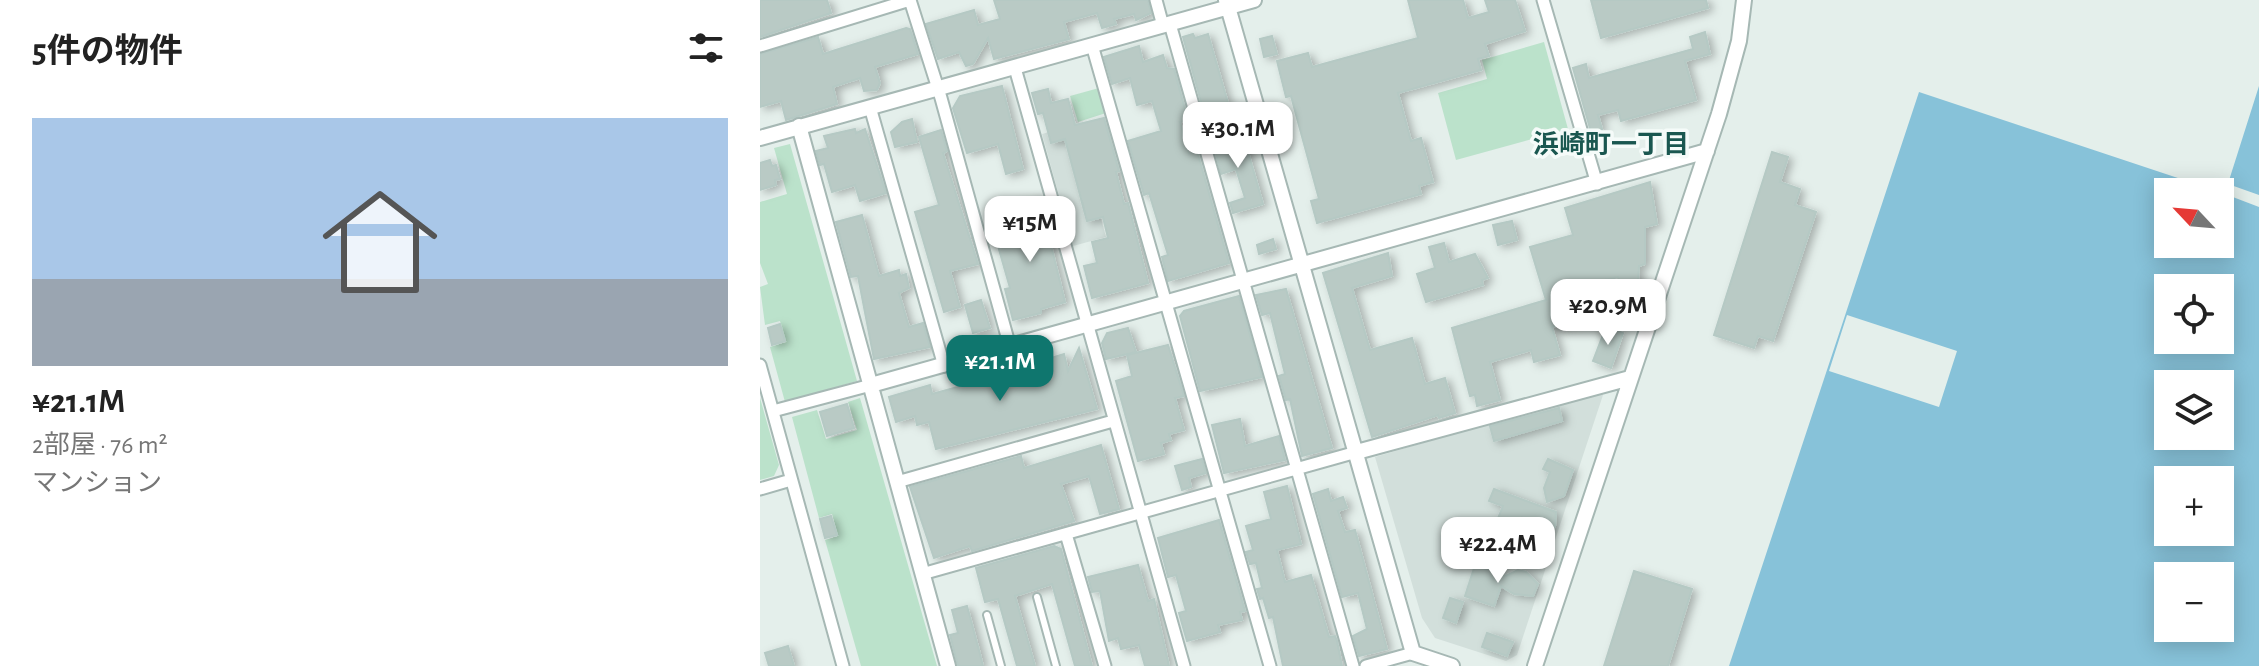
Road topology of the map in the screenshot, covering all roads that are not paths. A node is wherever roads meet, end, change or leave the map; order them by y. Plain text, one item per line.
1 (910, 0) edge
2 (1156, 0) edge
3 (1254, 0) edge
4 (1543, 0) edge
5 (1744, 0) edge
6 (1226, 4) edge
7 (1167, 25) junction
8 (1092, 45) junction
9 (760, 46) edge
10 (1015, 68) junction
11 (937, 89) junction
12 (870, 107) junction
13 (799, 126) junction
14 (760, 138) edge
15 (1707, 151) junction
16 (1597, 184) junction
17 (1302, 265) junction
18 (1243, 282) junction
19 (1168, 303) junction
20 (1087, 326) junction
21 (1010, 347) junction
22 (760, 365) edge
23 (944, 366) junction
24 (1630, 378) junction
25 (871, 385) junction
26 (773, 411) junction
27 (1113, 421) junction
28 (1353, 453) junction
29 (1295, 470) junction
30 (791, 480) junction
31 (897, 482) junction
32 (760, 489) edge
33 (1220, 489) junction
34 (1140, 513) junction
35 (1066, 534) junction
36 (922, 574) junction
37 (1037, 597) dead end
38 (987, 615) dead end
39 (1413, 653) junction
40 (843, 666) edge
41 (948, 666) edge
42 (1001, 666) edge
43 (1056, 666) edge
44 (1105, 666) edge
45 (1184, 666) edge
46 (1270, 666) edge
47 (1353, 666) edge
48 (1366, 666) edge
49 (1452, 666) edge
50 (1535, 666) edge

1 - 9 street
1 - 11 street
2 - 7 street
3 - 6 street
4 - 16 street
5 - 15 street
6 - 7 street
6 - 17 street
7 - 8 street
7 - 18 street
8 - 10 street
8 - 19 street
10 - 11 street
10 - 20 street
11 - 12 street
11 - 21 street
12 - 13 street
12 - 23 street
13 - 14 street
13 - 25 street
15 - 16 street
15 - 24 street
16 - 17 street
17 - 18 street
17 - 28 street
18 - 19 street
18 - 29 street
19 - 20 street
19 - 33 street
20 - 21 street
20 - 27 street
21 - 23 street
22 - 26 street
23 - 25 street
24 - 28 street
24 - 50 street
25 - 26 street
25 - 31 street
26 - 30 street
27 - 31 street
27 - 34 street
28 - 29 street
28 - 39 street
29 - 33 street
29 - 47 street
30 - 32 street
30 - 40 street
31 - 36 street
33 - 34 street
33 - 46 street
34 - 35 street
34 - 45 street
35 - 36 street
35 - 44 street
36 - 41 street
37 - 43 lane
38 - 42 lane
39 - 48 street
39 - 49 street

